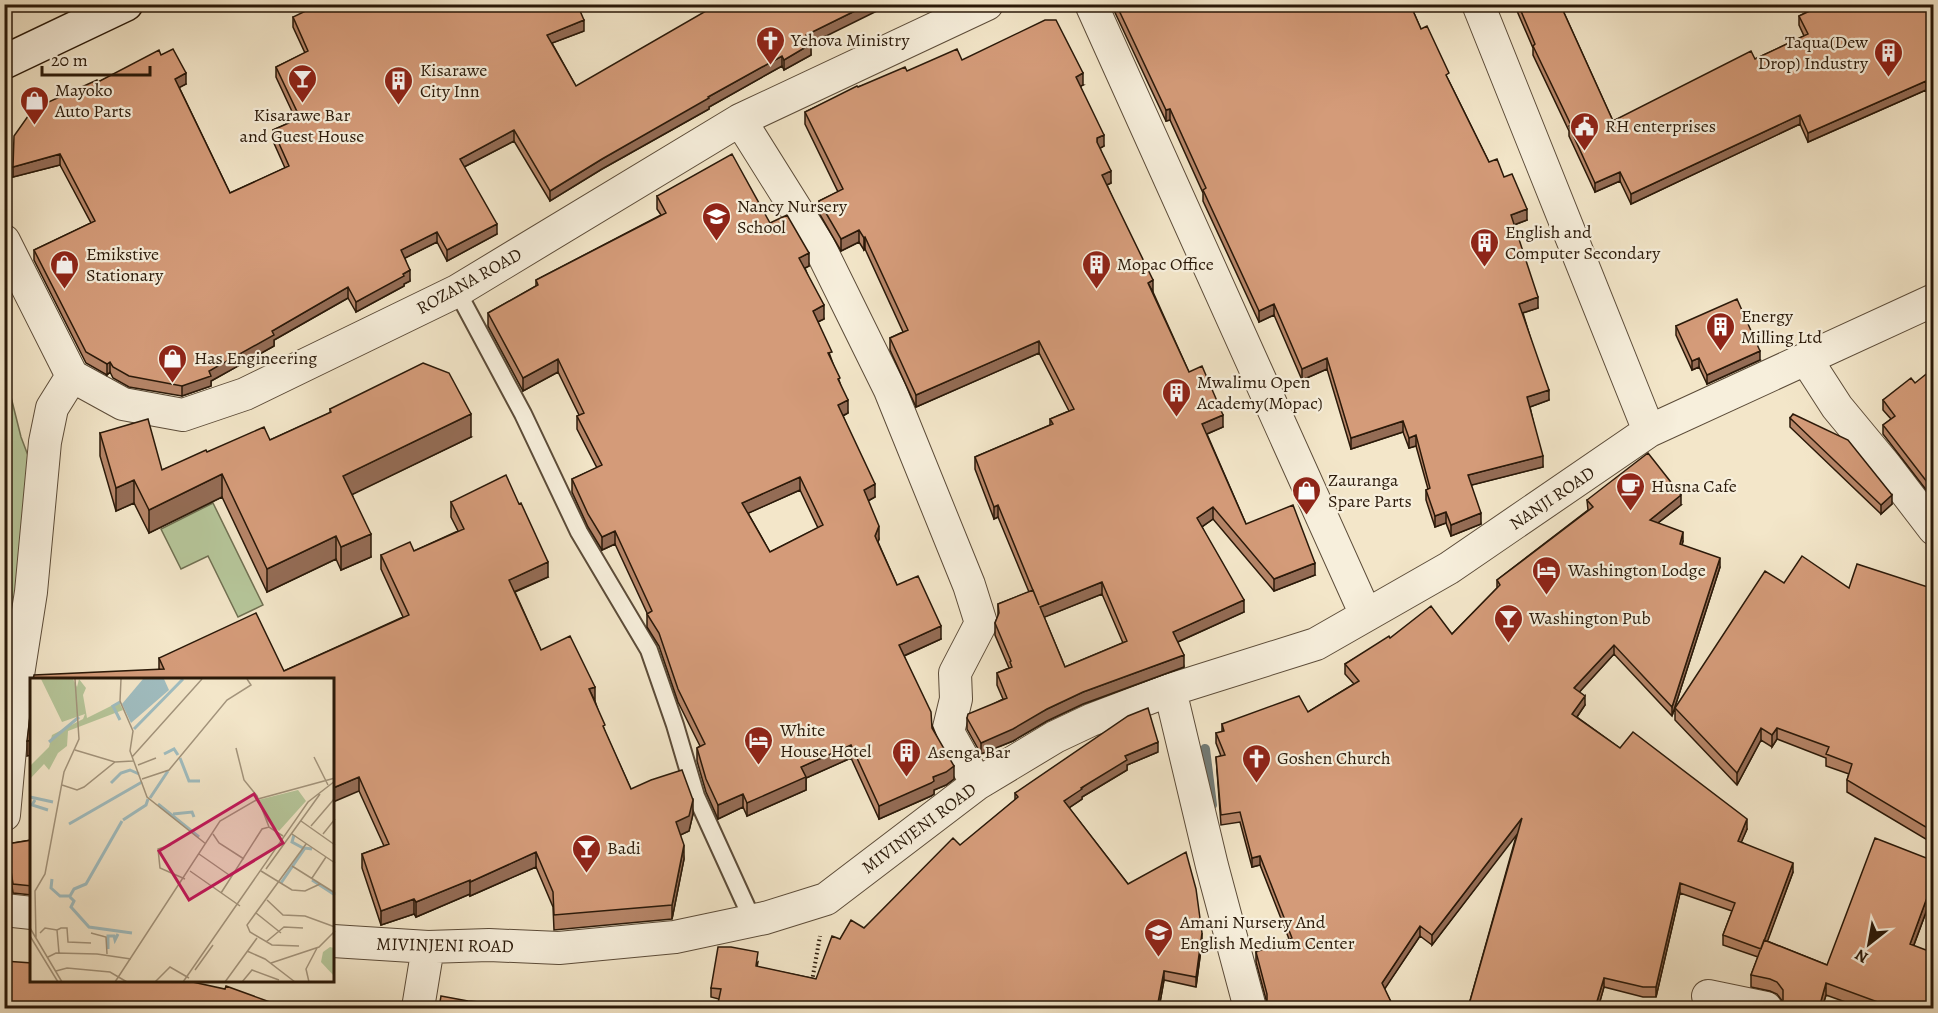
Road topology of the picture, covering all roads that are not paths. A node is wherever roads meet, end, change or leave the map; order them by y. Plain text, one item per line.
1 (126, 4) edge
2 (987, 4) edge
3 (1091, 4) edge
4 (1478, 4) edge
5 (4, 62) edge
6 (740, 120) junction
7 (4, 241) edge
8 (457, 291) junction
9 (1934, 300) edge
10 (1806, 359) junction
11 (72, 376) junction
12 (1649, 431) junction
13 (1934, 529) edge
14 (1366, 615) junction
15 (1170, 690) junction
16 (977, 784) junction
17 (4, 814) edge
18 (4, 910) edge
19 (30, 913) edge
20 (753, 921) junction
21 (334, 941) edge
22 (428, 947) junction
23 (1708, 996) dead end
24 (418, 1008) edge
25 (1250, 1008) edge
26 (1766, 1008) edge

1 - 5 main road
2 - 6 street, ROZANA ROAD
3 - 14 street
4 - 12 street
6 - 8 street, ROZANA ROAD
6 - 16 street
7 - 11 street
8 - 11 street, ROZANA ROAD
8 - 20 lane
9 - 10 street, NANJI ROAD
10 - 12 street, NANJI ROAD
10 - 13 street
11 - 17 street
12 - 14 street, NANJI ROAD
14 - 15 street, NANJI ROAD
15 - 16 street, MIVINJENI ROAD
15 - 25 street
16 - 20 street, MIVINJENI ROAD
18 - 19 street
20 - 22 street, MIVINJENI ROAD
21 - 22 street, MIVINJENI ROAD
22 - 24 street
23 - 26 street

